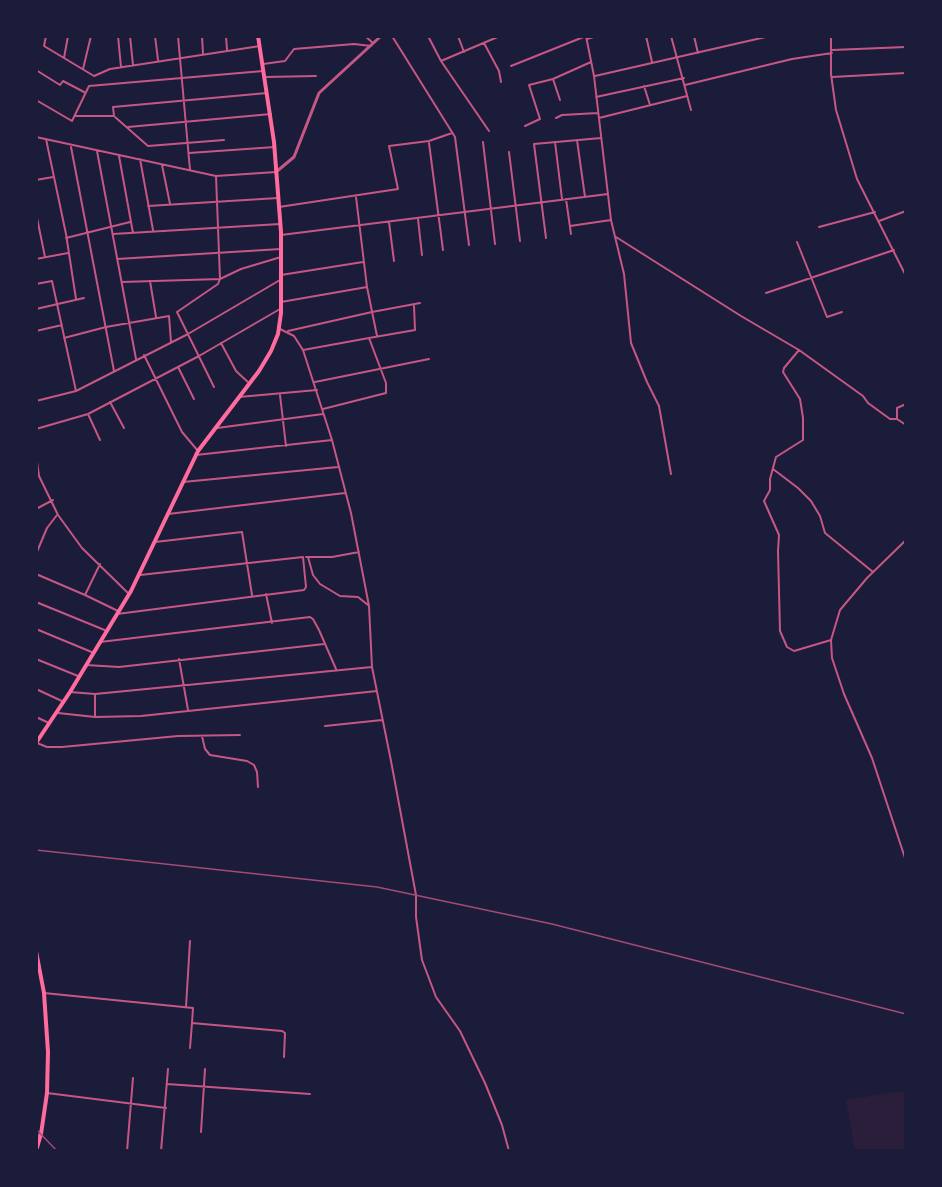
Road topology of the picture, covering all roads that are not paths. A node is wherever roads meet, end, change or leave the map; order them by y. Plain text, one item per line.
1 (45, 36) edge
2 (68, 36) edge
3 (91, 36) edge
4 (118, 36) edge
5 (130, 36) edge
6 (155, 36) edge
7 (178, 36) edge
8 (202, 36) edge
9 (226, 36) edge
10 (258, 36) edge
11 (365, 36) edge
12 (381, 36) edge
13 (392, 36) edge
14 (428, 36) edge
15 (458, 36) edge
16 (486, 36) edge
17 (500, 36) edge
18 (597, 36) edge
19 (646, 36) edge
20 (671, 36) edge
21 (694, 36) edge
22 (770, 36) edge
23 (831, 36) edge
24 (587, 37) edge
25 (486, 42) junction
26 (372, 44) junction
27 (260, 46) junction
28 (906, 46) edge
29 (227, 50) junction
30 (832, 51) junction
31 (464, 52) junction
32 (698, 52) junction
33 (203, 54) junction
34 (64, 57) junction
35 (180, 57) junction
36 (677, 57) junction
37 (158, 61) junction
38 (441, 61) junction
39 (591, 62) junction
40 (652, 63) junction
41 (263, 64) junction
42 (133, 65) junction
43 (511, 66) dead end
44 (121, 67) junction
45 (83, 69) junction
46 (36, 70) edge
47 (264, 71) junction
48 (906, 72) edge
49 (316, 76) dead end
50 (594, 76) junction
51 (265, 77) junction
52 (832, 77) junction
53 (684, 78) junction
54 (182, 79) junction
55 (553, 79) junction
56 (501, 82) dead end
57 (685, 85) junction
58 (644, 86) junction
59 (85, 93) junction
60 (267, 93) junction
61 (687, 96) junction
62 (596, 97) junction
63 (36, 100) edge
64 (184, 100) junction
65 (560, 100) dead end
66 (650, 105) junction
67 (691, 110) dead end
68 (598, 113) junction
69 (271, 114) junction
70 (75, 116) junction
71 (114, 117) junction
72 (556, 118) dead end
73 (599, 118) junction
74 (186, 121) junction
75 (525, 126) dead end
76 (128, 127) junction
77 (489, 131) dead end
78 (452, 133) junction
79 (36, 137) edge
80 (601, 138) junction
81 (46, 139) junction
82 (224, 140) dead end
83 (577, 140) junction
84 (429, 141) junction
85 (188, 142) junction
86 (483, 142) dead end
87 (555, 142) junction
88 (71, 145) junction
89 (274, 147) junction
90 (97, 151) junction
91 (509, 152) dead end
92 (189, 153) junction
93 (119, 156) junction
94 (140, 159) junction
95 (162, 165) junction
96 (190, 171) junction
97 (276, 172) junction
98 (216, 176) junction
99 (53, 177) junction
100 (36, 180) edge
101 (608, 194) junction
102 (356, 196) junction
103 (585, 197) junction
104 (278, 198) junction
105 (564, 199) junction
106 (217, 202) junction
107 (541, 202) junction
108 (170, 204) junction
109 (516, 205) junction
110 (148, 207) junction
111 (279, 207) junction
112 (491, 208) junction
113 (906, 211) edge
114 (465, 212) junction
115 (874, 212) junction
116 (36, 213) edge
117 (440, 215) junction
118 (418, 218) junction
119 (611, 220) junction
120 (131, 221) junction
121 (389, 221) junction
122 (879, 221) junction
123 (280, 224) junction
124 (358, 225) junction
125 (111, 226) junction
126 (218, 226) junction
127 (570, 226) junction
128 (819, 227) dead end
129 (153, 231) junction
130 (87, 233) junction
131 (133, 233) junction
132 (112, 234) junction
133 (571, 234) dead end
134 (281, 235) junction
135 (616, 237) junction
136 (66, 238) junction
137 (546, 238) dead end
138 (520, 241) dead end
139 (797, 242) dead end
140 (495, 244) dead end
141 (469, 245) dead end
142 (281, 249) junction
143 (443, 250) dead end
144 (894, 250) junction
145 (68, 253) junction
146 (219, 254) junction
147 (422, 255) dead end
148 (45, 257) junction
149 (281, 257) junction
150 (36, 259) edge
151 (117, 259) junction
152 (394, 261) dead end
153 (363, 262) junction
154 (906, 276) edge
155 (281, 277) junction
156 (811, 278) junction
157 (220, 279) junction
158 (150, 281) junction
159 (122, 282) junction
160 (36, 284) edge
161 (367, 287) junction
162 (766, 293) dead end
163 (84, 298) dead end
164 (76, 299) junction
165 (281, 302) junction
166 (420, 303) dead end
167 (57, 304) junction
168 (413, 305) junction
169 (36, 309) edge
170 (281, 309) junction
171 (372, 312) junction
172 (842, 312) dead end
173 (157, 318) junction
174 (129, 322) junction
175 (62, 325) junction
176 (106, 327) junction
177 (279, 328) junction
178 (36, 331) edge
179 (287, 332) junction
180 (188, 334) junction
181 (377, 336) junction
182 (64, 338) junction
183 (369, 338) junction
184 (171, 342) junction
185 (221, 343) junction
186 (303, 350) junction
187 (799, 350) junction
188 (144, 356) junction
189 (199, 356) junction
190 (136, 359) junction
191 (429, 359) dead end
192 (178, 367) junction
193 (380, 368) junction
194 (114, 371) junction
195 (156, 378) junction
196 (315, 382) junction
197 (250, 384) junction
198 (214, 387) dead end
199 (317, 390) junction
200 (76, 391) junction
201 (280, 395) junction
202 (239, 397) junction
203 (194, 399) dead end
204 (36, 401) edge
205 (110, 402) junction
206 (906, 404) edge
207 (323, 409) junction
208 (88, 414) junction
209 (323, 414) junction
210 (283, 419) junction
211 (897, 419) junction
212 (906, 424) edge
213 (124, 428) dead end
214 (214, 428) junction
215 (36, 429) edge
216 (100, 440) dead end
217 (332, 440) junction
218 (286, 446) junction
219 (197, 453) junction
220 (36, 455) edge
221 (339, 467) junction
222 (773, 469) junction
223 (671, 474) dead end
224 (183, 482) junction
225 (345, 493) junction
226 (53, 500) junction
227 (36, 509) edge
228 (168, 514) junction
229 (58, 515) junction
230 (906, 540) edge
231 (154, 542) junction
232 (359, 552) junction
233 (36, 554) edge
234 (303, 557) junction
235 (308, 557) junction
236 (100, 564) junction
237 (248, 564) junction
238 (873, 572) junction
239 (36, 574) edge
240 (139, 575) junction
241 (129, 594) junction
242 (266, 594) junction
243 (86, 595) junction
244 (252, 596) junction
245 (36, 602) edge
246 (369, 606) junction
247 (118, 613) junction
248 (272, 623) junction
249 (36, 629) edge
250 (107, 631) junction
251 (831, 640) junction
252 (100, 642) junction
253 (324, 644) junction
254 (93, 653) junction
255 (36, 659) edge
256 (179, 659) junction
257 (86, 665) junction
258 (372, 667) junction
259 (336, 669) junction
260 (79, 677) junction
261 (184, 684) junction
262 (36, 689) edge
263 (377, 691) junction
264 (70, 692) junction
265 (95, 694) junction
266 (64, 702) junction
267 (188, 710) junction
268 (56, 713) junction
269 (36, 717) edge
270 (95, 717) junction
271 (382, 720) junction
272 (49, 723) junction
273 (325, 726) dead end
274 (240, 735) dead end
275 (202, 736) junction
276 (36, 743) edge
277 (258, 787) dead end
278 (906, 861) edge
279 (190, 941) dead end
280 (36, 951) edge
281 (44, 993) junction
282 (186, 1007) junction
283 (192, 1023) junction
284 (190, 1048) dead end
285 (284, 1057) dead end
286 (168, 1069) dead end
287 (205, 1069) dead end
288 (133, 1078) dead end
289 (168, 1084) junction
290 (205, 1086) junction
291 (47, 1093) junction
292 (310, 1094) dead end
293 (130, 1104) junction
294 (166, 1108) junction
295 (201, 1132) dead end
296 (36, 1133) edge
297 (40, 1137) junction
298 (36, 1150) edge
299 (127, 1151) edge
300 (161, 1151) edge
301 (509, 1151) edge

1 - 34 street
2 - 34 street
3 - 45 street
4 - 44 street
5 - 42 street
6 - 37 street
7 - 35 street
8 - 33 street
9 - 29 street
10 - 27 main road
11 - 26 street
12 - 26 street
13 - 78 street
14 - 38 street
15 - 31 street
16 - 25 street
17 - 25 street
18 - 24 street
19 - 40 street
20 - 36 street
21 - 32 street
22 - 32 street
23 - 30 street
24 - 39 street
24 - 43 street
25 - 31 street
25 - 56 street
26 - 41 street
26 - 97 street
27 - 29 street
27 - 41 main road
28 - 30 street
29 - 33 street
30 - 52 street
30 - 57 street
31 - 38 street
32 - 36 street
33 - 35 street
34 - 45 street
35 - 37 street
35 - 54 street
36 - 40 street
36 - 53 street
37 - 42 street
38 - 77 street
39 - 50 street
39 - 55 street
40 - 50 street
41 - 47 main road
42 - 44 street
44 - 45 street
46 - 59 street
47 - 51 main road
47 - 54 street
48 - 52 street
49 - 51 street
50 - 62 street
51 - 60 main road
52 - 115 street
53 - 57 street
53 - 58 street
54 - 59 street
54 - 64 street
55 - 65 street
55 - 75 street
57 - 61 street
58 - 62 street
58 - 66 street
59 - 70 street
60 - 64 street
60 - 69 main road
61 - 66 street
61 - 67 street
62 - 68 street
63 - 70 street
64 - 71 street
64 - 74 street
66 - 73 street
68 - 72 street
68 - 73 street
69 - 74 street
69 - 89 main road
70 - 71 street
71 - 76 street
73 - 80 street
74 - 76 street
74 - 85 street
76 - 85 street
78 - 84 street
78 - 114 street
79 - 81 street
80 - 83 street
80 - 101 street
81 - 88 street
81 - 99 street
82 - 85 street
83 - 87 street
83 - 103 street
84 - 102 street
84 - 117 street
85 - 92 street
86 - 112 street
87 - 105 street
87 - 107 street
88 - 90 street
88 - 130 street
89 - 92 street
89 - 97 main road
90 - 93 street
90 - 125 street
91 - 109 street
92 - 96 street
93 - 94 street
93 - 120 street
94 - 95 street
94 - 110 street
95 - 96 street
95 - 108 street
96 - 98 street
97 - 98 street
97 - 104 main road
98 - 106 street
99 - 100 street
99 - 136 street
101 - 103 street
101 - 119 street
102 - 111 street
102 - 124 street
103 - 105 street
104 - 106 street
104 - 111 main road
105 - 107 street
105 - 127 street
106 - 108 street
106 - 126 street
107 - 109 street
107 - 137 street
108 - 110 street
109 - 112 street
109 - 138 street
110 - 129 street
111 - 123 main road
112 - 114 street
112 - 140 street
113 - 122 street
114 - 117 street
114 - 141 street
115 - 122 street
115 - 128 street
116 - 148 street
117 - 118 street
117 - 143 street
118 - 121 street
118 - 147 street
119 - 127 street
119 - 135 street
120 - 125 street
120 - 131 street
121 - 124 street
121 - 152 street
122 - 144 street
123 - 126 street
123 - 134 main road
124 - 134 street
124 - 153 street
125 - 130 street
125 - 132 street
126 - 129 street
126 - 146 street
127 - 133 street
129 - 131 street
130 - 136 street
130 - 176 street
131 - 132 street
132 - 151 street
134 - 142 main road
135 - 187 street
135 - 223 street
136 - 145 street
139 - 156 street
142 - 146 street
142 - 149 main road
144 - 154 street
144 - 156 street
145 - 148 street
145 - 164 street
146 - 151 street
146 - 157 street
148 - 150 street
149 - 155 main road
149 - 157 street
151 - 159 street
153 - 155 street
153 - 161 street
155 - 165 main road
155 - 180 street
156 - 162 street
156 - 172 street
157 - 158 street
157 - 180 street
158 - 159 street
158 - 173 street
159 - 174 street
160 - 167 street
161 - 165 street
161 - 171 street
163 - 164 street
164 - 167 street
165 - 170 main road
166 - 168 street
167 - 169 street
167 - 175 street
168 - 171 street
168 - 181 street
170 - 177 main road
170 - 185 street
171 - 179 street
171 - 181 street
173 - 174 street
173 - 184 street
174 - 176 street
174 - 190 street
175 - 178 street
175 - 182 street
176 - 182 street
176 - 194 street
177 - 179 street
177 - 197 main road
179 - 186 street
180 - 184 street
180 - 189 street
181 - 183 street
182 - 200 street
183 - 186 street
183 - 193 street
184 - 188 street
185 - 189 street
185 - 197 street
186 - 196 street
187 - 211 street
187 - 222 street
188 - 190 street
188 - 195 street
189 - 192 street
189 - 198 street
190 - 194 street
191 - 193 street
192 - 195 street
192 - 203 street
193 - 196 street
193 - 207 street
194 - 200 street
195 - 205 street
195 - 219 street
196 - 199 street
197 - 202 main road
199 - 201 street
199 - 207 street
200 - 204 street
201 - 202 street
201 - 210 street
202 - 214 main road
205 - 208 street
205 - 213 street
206 - 211 street
207 - 209 street
208 - 215 street
208 - 216 street
209 - 210 street
209 - 217 street
210 - 214 street
210 - 218 street
211 - 212 street
214 - 219 main road
217 - 218 street
217 - 221 street
218 - 219 street
219 - 224 main road
220 - 226 street
221 - 224 street
221 - 225 street
222 - 238 street
222 - 251 street
224 - 228 main road
225 - 228 street
225 - 232 street
226 - 227 street
226 - 229 street
228 - 231 main road
229 - 233 street
229 - 236 street
230 - 238 street
231 - 237 street
231 - 240 main road
232 - 235 street
232 - 246 street
234 - 235 street
234 - 237 street
234 - 242 street
235 - 246 street
236 - 241 street
236 - 243 street
237 - 240 street
237 - 244 street
238 - 251 street
239 - 243 street
240 - 241 main road
241 - 247 main road
242 - 244 street
242 - 248 street
243 - 247 street
244 - 247 street
245 - 250 street
246 - 258 street
247 - 250 main road
248 - 252 street
248 - 253 street
249 - 254 street
250 - 252 main road
251 - 278 street
252 - 254 main road
253 - 256 street
253 - 259 street
254 - 257 main road
255 - 260 street
256 - 257 street
256 - 261 street
257 - 260 main road
258 - 259 street
258 - 263 street
259 - 261 street
260 - 264 main road
261 - 265 street
261 - 267 street
262 - 266 street
263 - 267 street
263 - 271 street
264 - 265 street
264 - 266 main road
265 - 270 street
266 - 268 main road
267 - 270 street
268 - 270 street
268 - 272 main road
269 - 272 street
271 - 273 street
271 - 301 street
272 - 276 main road
274 - 275 street
275 - 276 street
275 - 277 street
279 - 282 street
280 - 281 main road
281 - 282 street
281 - 291 main road
282 - 283 street
283 - 284 street
283 - 285 street
286 - 289 street
287 - 290 street
288 - 293 street
289 - 290 street
289 - 294 street
290 - 292 street
290 - 295 street
291 - 293 street
291 - 297 main road
293 - 294 street
293 - 299 street
294 - 300 street
296 - 297 street
297 - 298 main road

